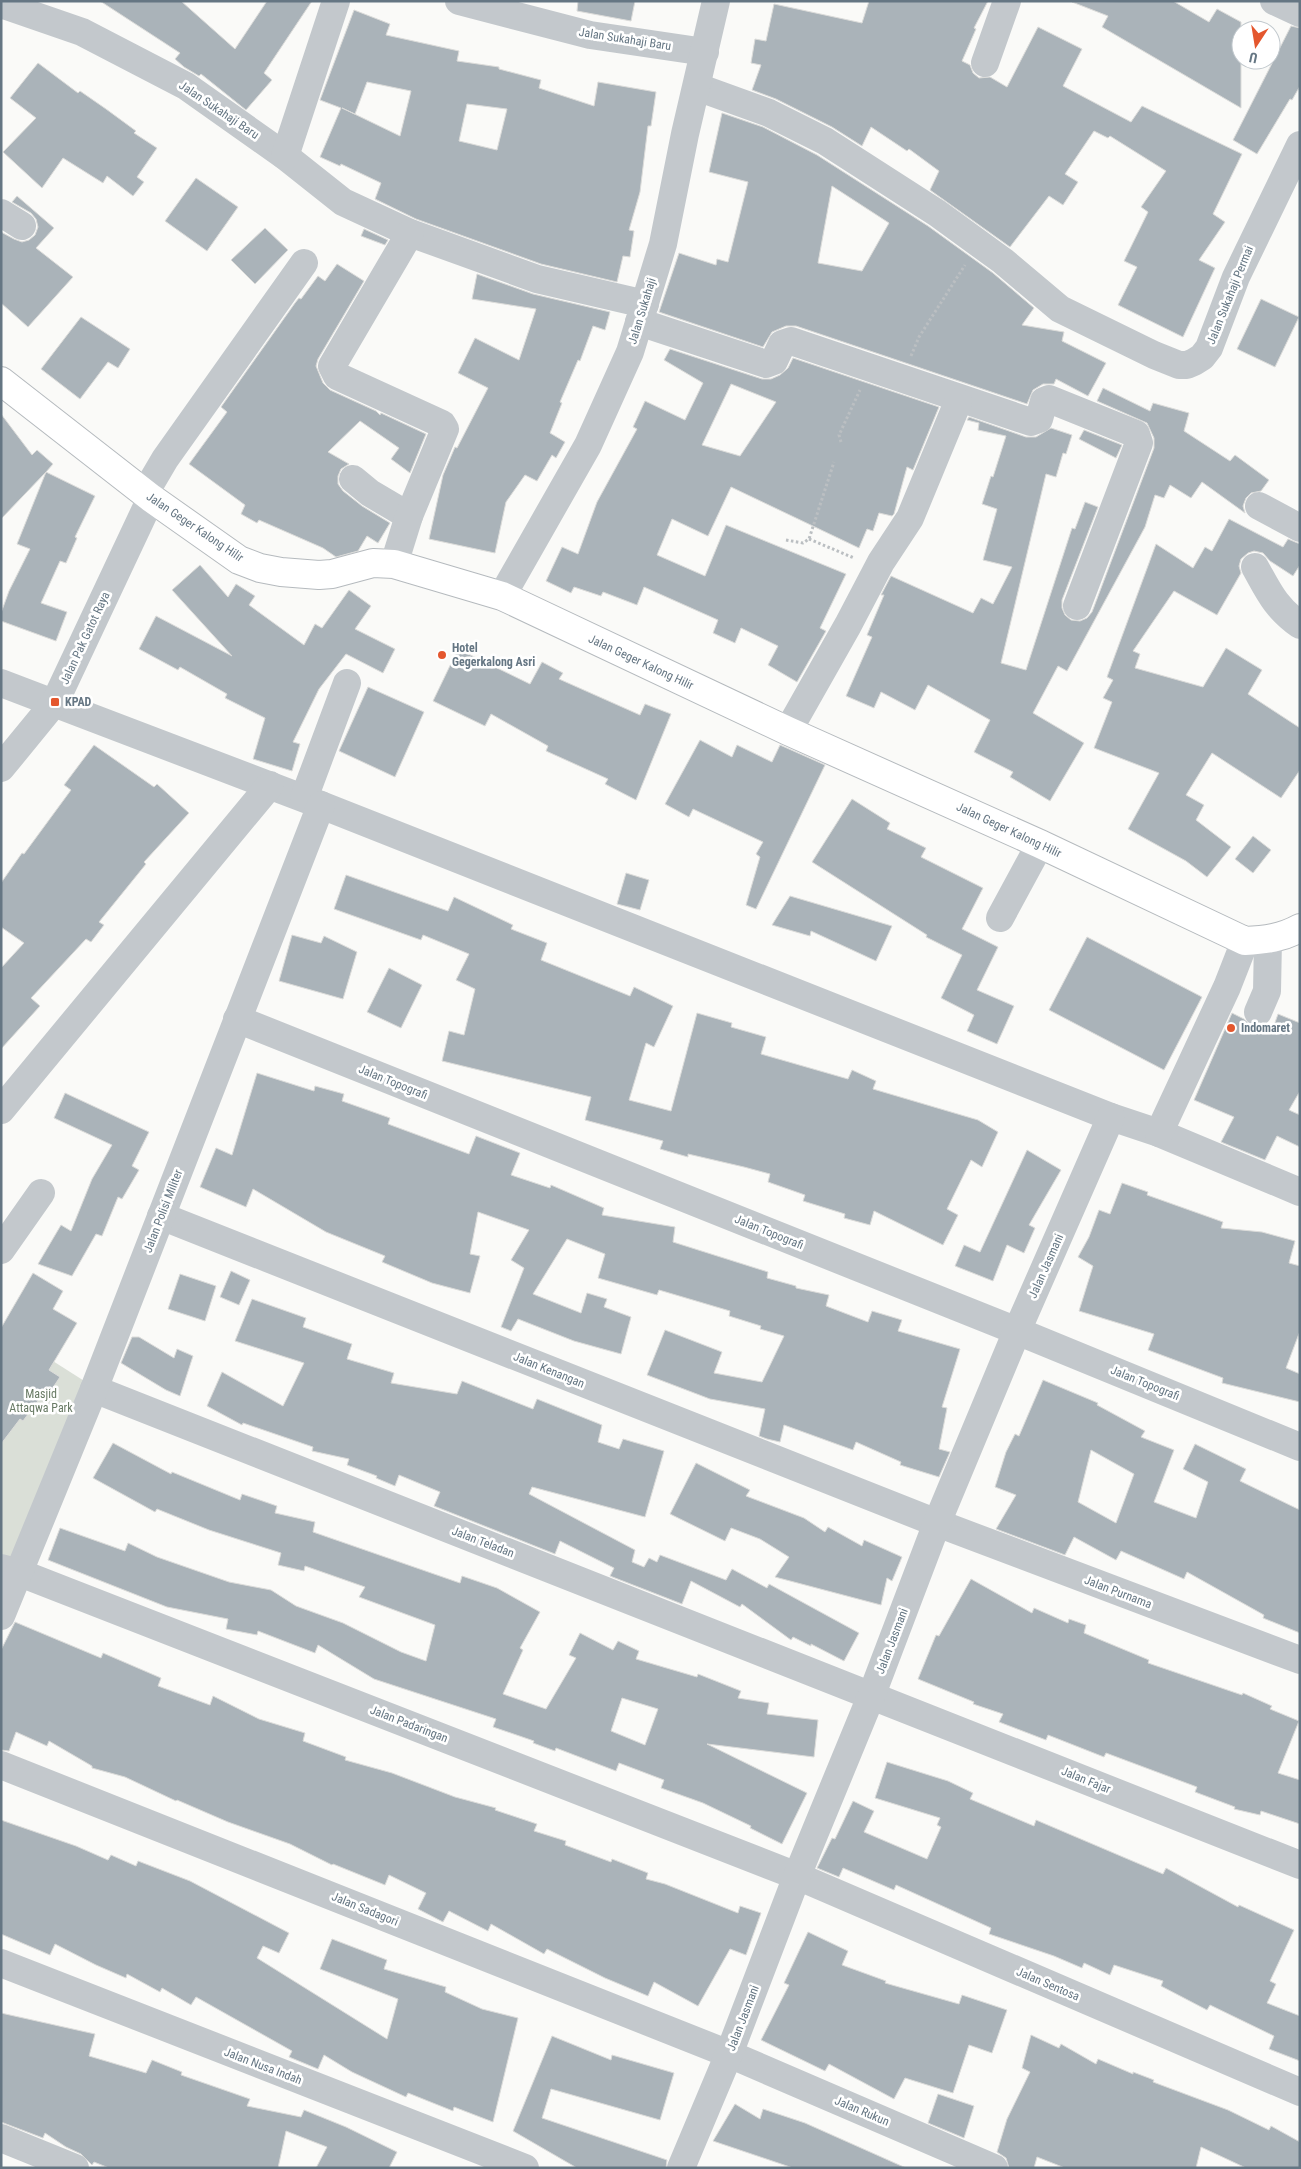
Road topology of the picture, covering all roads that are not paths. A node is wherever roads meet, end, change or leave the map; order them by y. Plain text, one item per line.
1 (336, 1) edge
2 (459, 1) edge
3 (716, 1) edge
4 (1008, 1) edge
5 (1274, 1) edge
6 (1, 4) edge
7 (1300, 13) edge
8 (705, 52) junction
9 (985, 63) dead end
10 (696, 87) junction
11 (1300, 145) edge
12 (285, 156) junction
13 (410, 233) junction
14 (304, 263) dead end
15 (642, 313) junction
16 (1, 380) edge
17 (958, 402) dead end
18 (353, 479) dead end
19 (148, 496) junction
20 (1259, 506) dead end
21 (409, 516) junction
22 (1300, 528) edge
23 (394, 564) junction
24 (1255, 567) dead end
25 (502, 596) junction
26 (1078, 606) dead end
27 (1300, 625) edge
28 (1, 683) edge
29 (347, 683) dead end
30 (55, 702) junction
31 (788, 731) junction
32 (1, 768) edge
33 (270, 786) junction
34 (312, 802) junction
35 (1040, 844) junction
36 (1000, 918) dead end
37 (1300, 928) edge
38 (1256, 941) junction
39 (1258, 1012) dead end
40 (237, 1019) junction
41 (1, 1110) edge
42 (1111, 1118) junction
43 (1159, 1133) junction
44 (1300, 1192) edge
45 (41, 1193) dead end
46 (162, 1216) junction
47 (1, 1250) edge
48 (1017, 1331) junction
49 (94, 1389) junction
50 (1300, 1447) edge
51 (937, 1523) junction
52 (11, 1570) edge
53 (1, 1616) edge
54 (1300, 1660) edge
55 (872, 1694) junction
56 (1, 1765) edge
57 (1300, 1865) edge
58 (797, 1876) junction
59 (1, 1963) edge
60 (729, 2054) junction
61 (1300, 2092) edge
62 (1, 2138) edge
63 (75, 2168) edge
64 (526, 2168) edge
65 (681, 2168) edge
66 (994, 2168) edge

1 - 12 street
2 - 8 street, Jalan Sukahaji Baru
3 - 8 street, Jalan Sukahaji
4 - 9 street
5 - 7 street
6 - 12 street, Jalan Sukahaji Baru
8 - 10 street, Jalan Sukahaji
10 - 11 street, Jalan Sukahaji Permai
10 - 15 street, Jalan Sukahaji
12 - 13 street, Jalan Sukahaji Baru
13 - 15 street, Jalan Sukahaji Baru
13 - 21 street
14 - 19 street, Jalan Pak Gatot Raya
15 - 25 street, Jalan Sukahaji
15 - 26 street, Jalan Sukahaji Baru
16 - 19 main road, Jalan Geger Kalong Hilir
17 - 31 street
18 - 21 street
19 - 23 main road, Jalan Geger Kalong Hilir
19 - 30 street, Jalan Pak Gatot Raya
20 - 22 street
21 - 23 street
23 - 25 main road, Jalan Geger Kalong Hilir
24 - 27 street
25 - 31 main road, Jalan Geger Kalong Hilir
28 - 30 street
29 - 34 street, Jalan Polisi Militer
30 - 32 street, Jalan Pak Gatot Raya
30 - 33 street
31 - 35 main road, Jalan Geger Kalong Hilir
33 - 34 street
33 - 41 street
34 - 40 street, Jalan Polisi Militer
34 - 42 street
35 - 36 street
35 - 38 main road, Jalan Geger Kalong Hilir
37 - 38 main road
38 - 39 street
38 - 43 street
40 - 46 street, Jalan Polisi Militer
40 - 48 street, Jalan Topografi
42 - 43 street
42 - 48 street, Jalan Jasmani
43 - 44 street
45 - 47 street
46 - 49 street, Jalan Polisi Militer
46 - 51 street, Jalan Kenangan
48 - 50 street, Jalan Topografi
48 - 51 street, Jalan Jasmani
49 - 52 street, Jalan Polisi Militer
49 - 55 street, Jalan Teladan
51 - 54 street, Jalan Purnama
51 - 55 street, Jalan Jasmani
52 - 53 street, Jalan Polisi Militer
52 - 58 street, Jalan Padaringan
55 - 57 street, Jalan Fajar
55 - 58 street, Jalan Jasmani
56 - 60 street, Jalan Sadagori
58 - 60 street, Jalan Jasmani
58 - 61 street, Jalan Sentosa
59 - 64 street, Jalan Nusa Indah
60 - 65 street, Jalan Jasmani
60 - 66 street, Jalan Rukun
62 - 63 street

